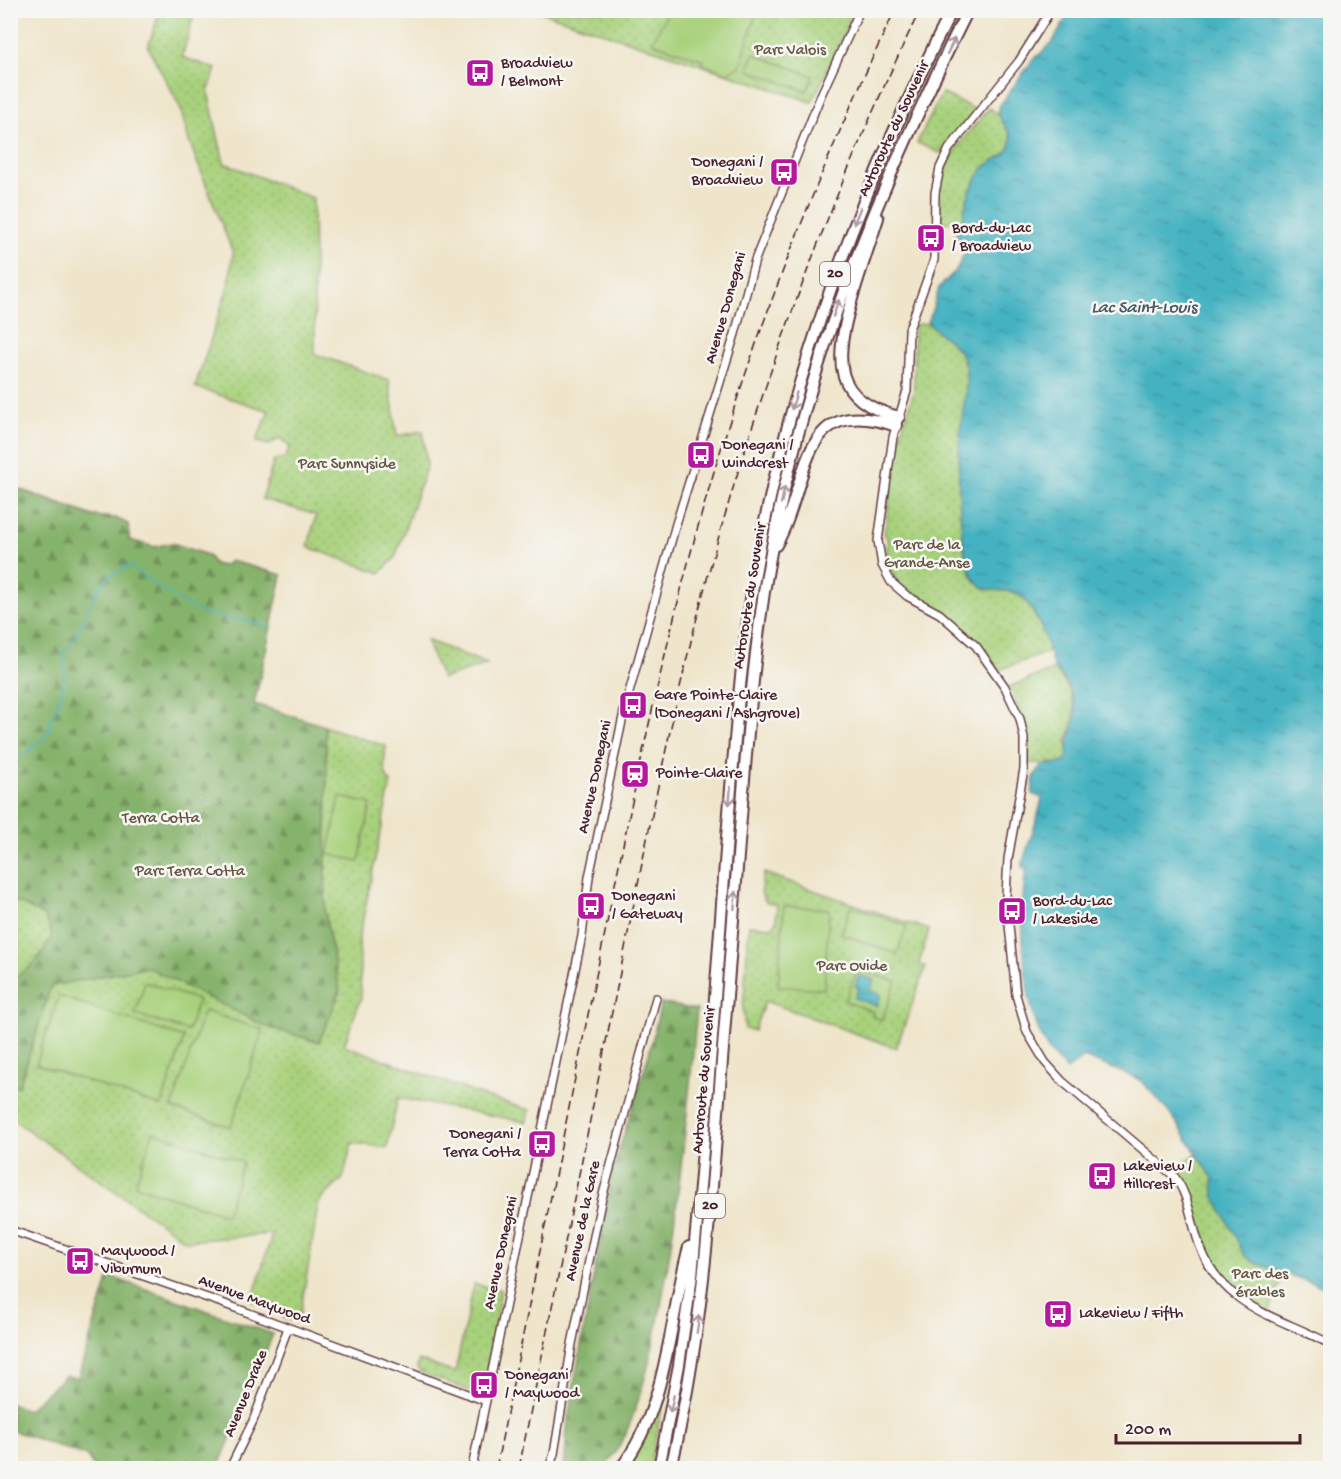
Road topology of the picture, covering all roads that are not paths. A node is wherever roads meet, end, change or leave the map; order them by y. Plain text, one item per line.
1 (860, 10) edge
2 (952, 10) edge
3 (968, 10) edge
4 (1051, 10) edge
5 (903, 146) junction
6 (897, 421) junction
7 (771, 553) junction
8 (656, 998) dead end
9 (696, 1221) junction
10 (10, 1230) edge
11 (288, 1328) junction
12 (1330, 1344) edge
13 (486, 1401) junction
14 (554, 1454) junction
15 (230, 1468) edge
16 (472, 1468) edge
17 (549, 1468) edge
18 (555, 1468) edge
19 (621, 1468) edge
20 (659, 1468) edge
21 (671, 1468) edge

1 - 13 street, Avenue Donegani
2 -> 9 highway, Autoroute du Souvenir / 20
5 -> 3 highway, Autoroute du Souvenir / 20
4 - 6 street
5 - 6 highway
7 -> 5 highway, Autoroute du Souvenir / 20
6 - 7 highway
6 - 12 street
21 -> 7 highway, Autoroute du Souvenir / 20
8 - 14 street, Avenue de la Gare
9 - 19 highway
9 -> 20 highway, Autoroute du Souvenir / 20
10 - 11 street, Avenue Maywood
11 - 13 street, Avenue Maywood
11 - 15 street, Avenue Drake
13 - 16 street, Avenue Donegani
14 - 17 street, Avenue de la Gare
14 - 18 street, Avenue de la Gare

